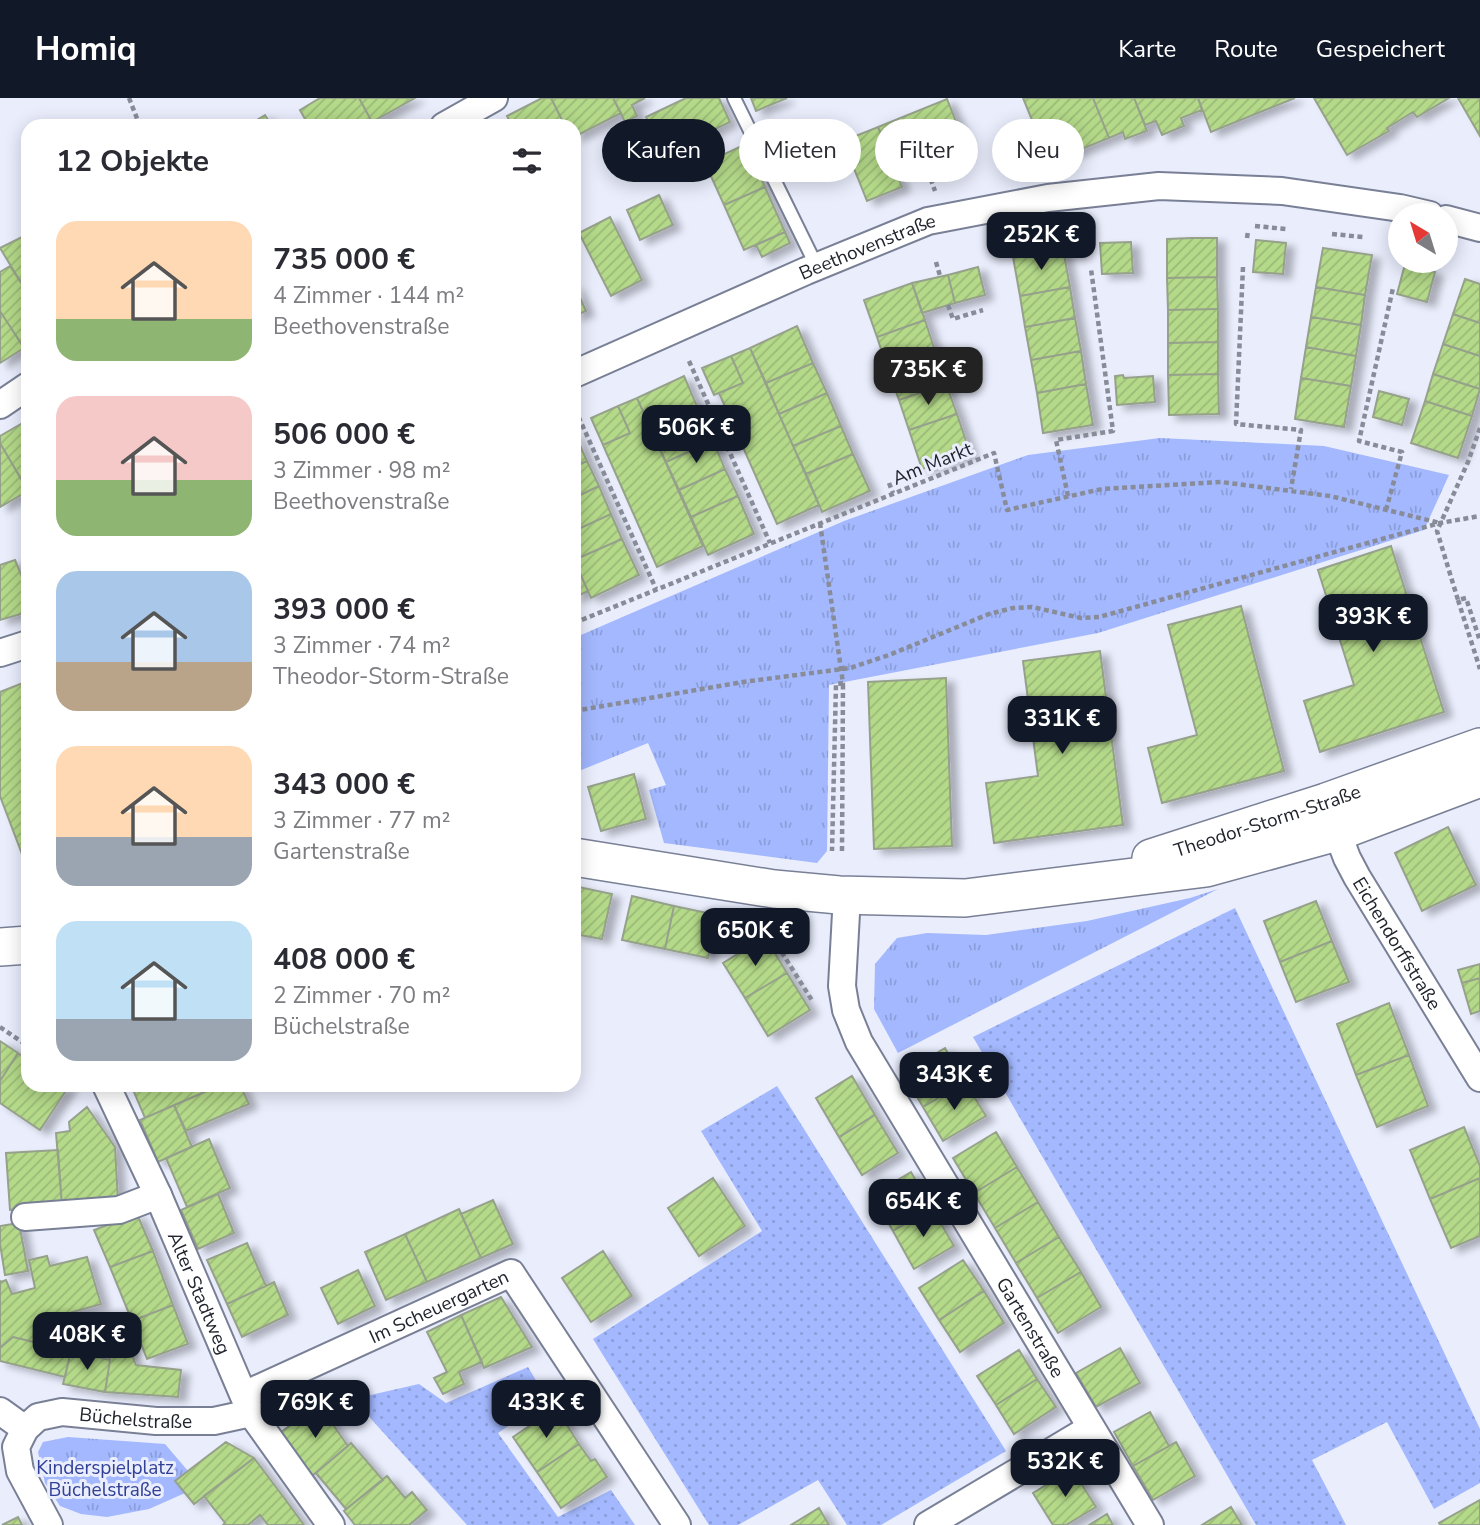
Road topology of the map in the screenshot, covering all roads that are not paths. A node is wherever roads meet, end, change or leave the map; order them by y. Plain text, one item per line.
1 (494, 98) edge
2 (734, 98) edge
3 (456, 119) edge
4 (1388, 206) edge
5 (1458, 222) edge
6 (1480, 228) edge
7 (817, 267) junction
8 (581, 371) edge
9 (21, 391) edge
10 (0, 405) edge
11 (21, 646) edge
12 (0, 653) edge
13 (1480, 747) edge
14 (1480, 778) edge
15 (1331, 817) junction
16 (581, 858) edge
17 (847, 895) junction
18 (1480, 1078) edge
19 (109, 1092) edge
20 (158, 1195) junction
21 (25, 1217) dead end
22 (247, 1404) junction
23 (0, 1411) edge
24 (1091, 1428) junction
25 (24, 1429) junction
26 (50, 1525) edge
27 (331, 1525) edge
28 (677, 1525) edge
29 (928, 1525) edge
30 (1150, 1525) edge

1 - 3 street
2 - 7 lane
4 - 7 street, Beethovenstraße
5 - 6 street
7 - 8 street, Beethovenstraße
9 - 10 street
11 - 12 street
13 - 15 street, Theodor-Storm-Straße
14 - 15 street, Theodor-Storm-Straße
15 - 17 street, Theodor-Storm-Straße
15 - 18 street, Eichendorffstraße
16 - 17 street, Theodor-Storm-Straße
17 - 24 street, Gartenstraße
19 - 20 street, Alter Stadtweg
20 - 21 street
20 - 22 street, Alter Stadtweg
22 - 25 street, Büchelstraße
22 - 27 street, Alter Stadtweg
22 - 28 street, Im Scheuergarten
23 - 25 street
24 - 29 street
24 - 30 street, Gartenstraße
25 - 26 street

